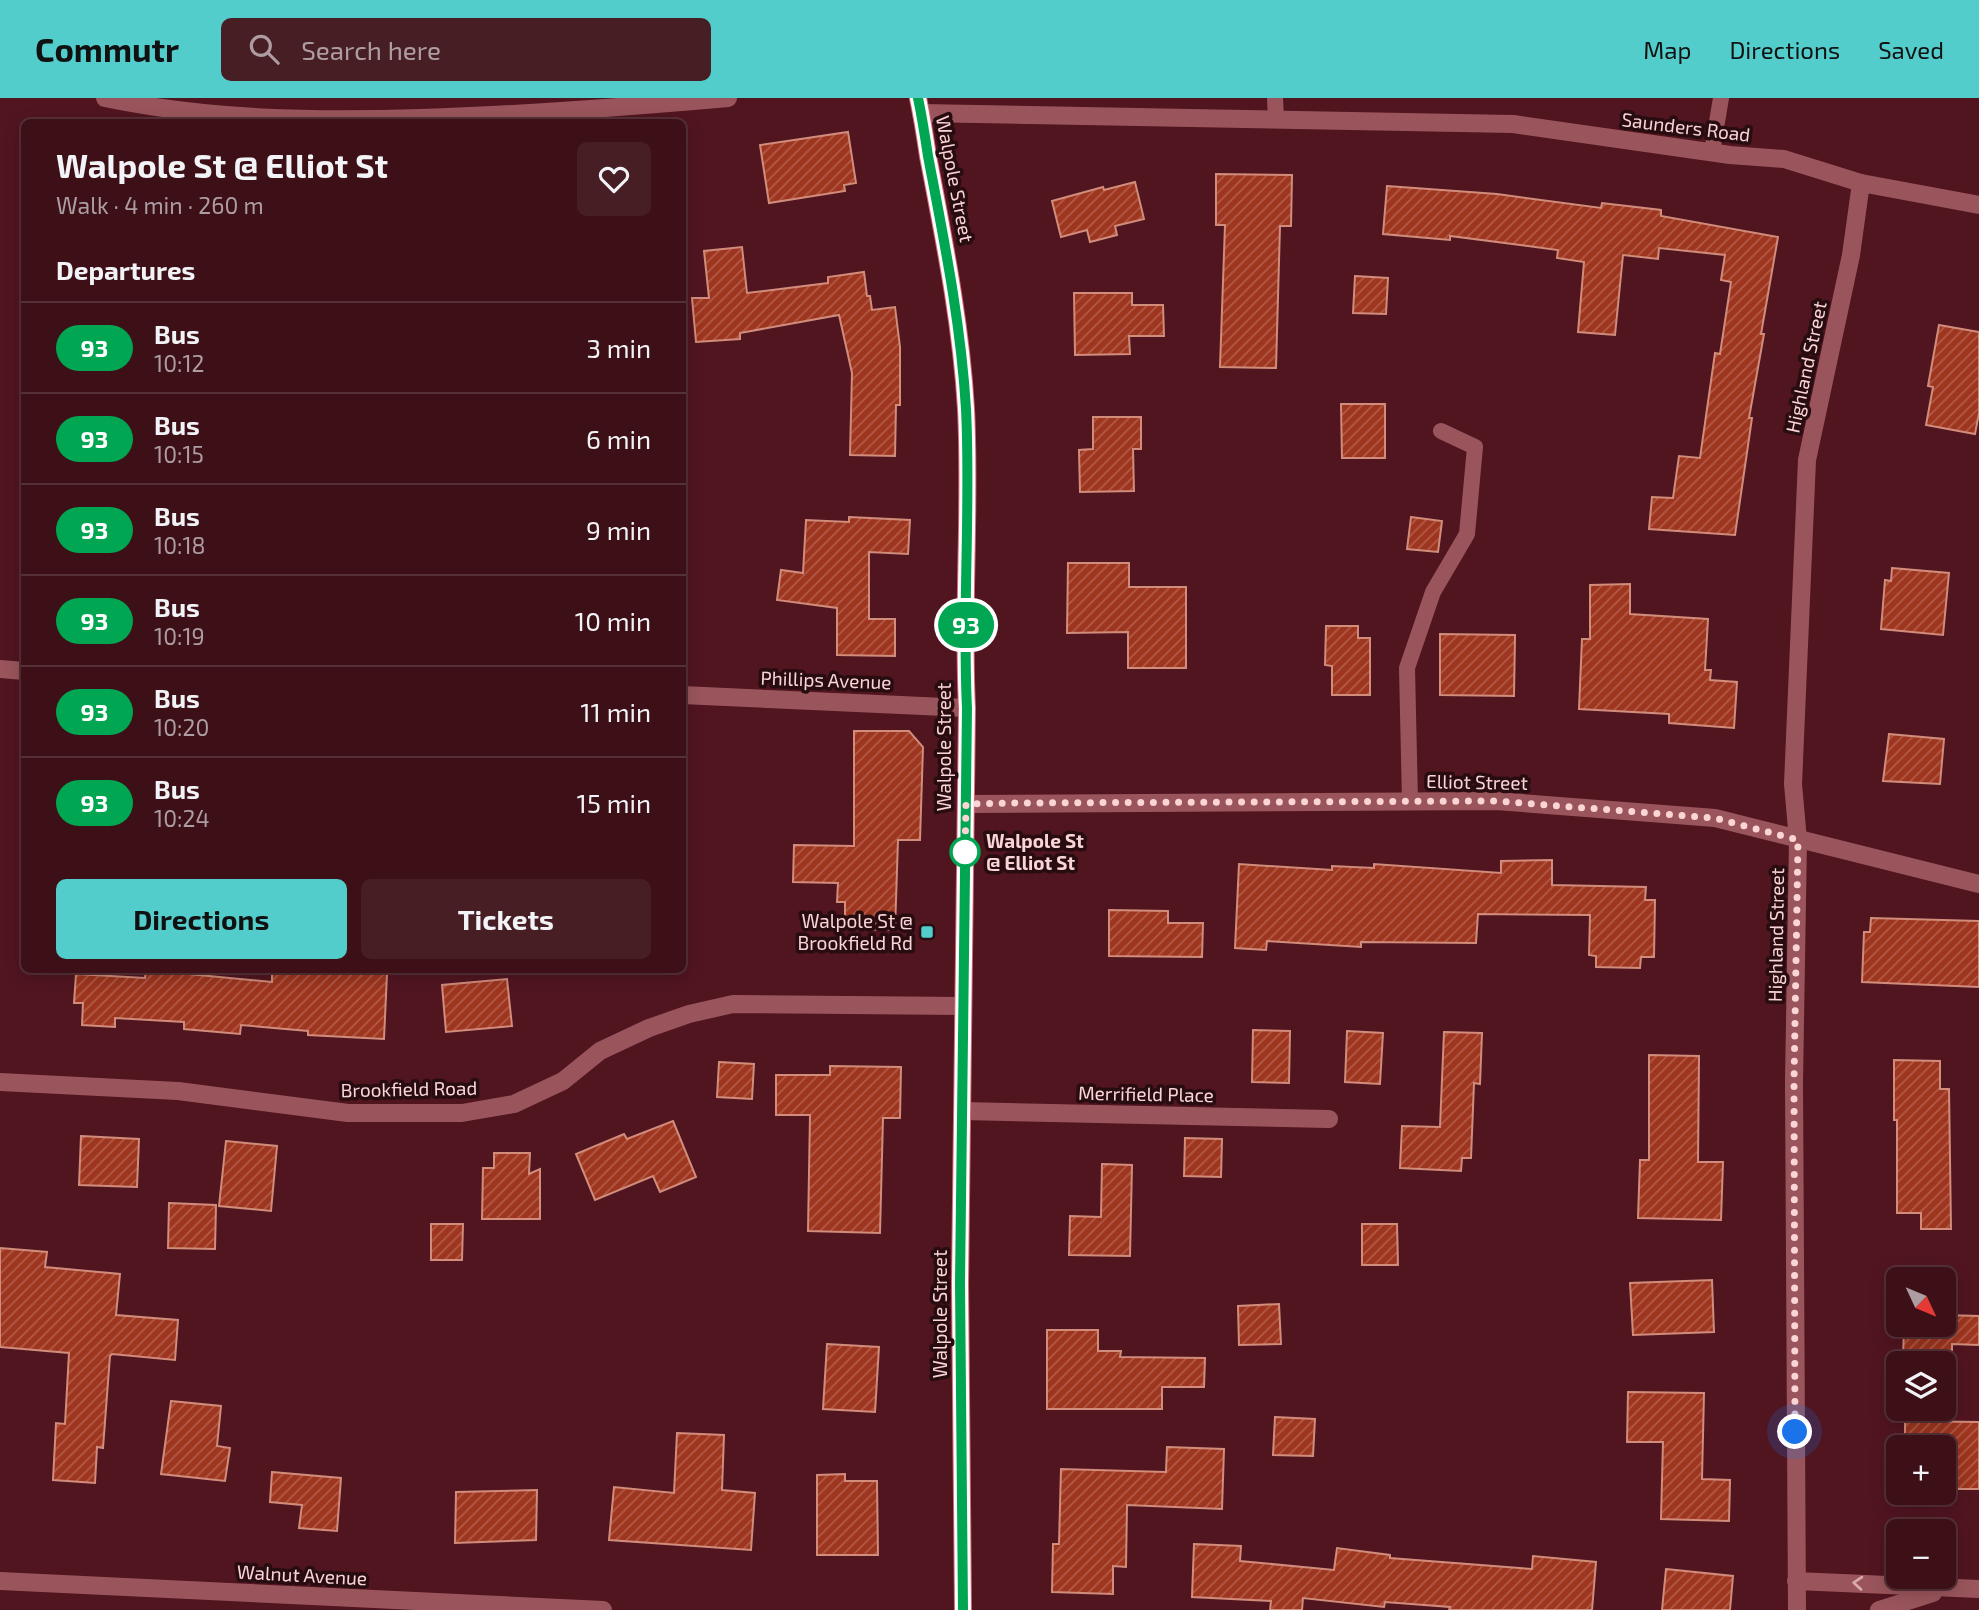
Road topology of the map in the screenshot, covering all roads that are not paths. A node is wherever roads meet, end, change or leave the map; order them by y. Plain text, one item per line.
1 (105, 98) edge
2 (728, 98) edge
3 (1276, 98) edge
4 (1721, 98) edge
5 (920, 105) edge
6 (292, 119) edge
7 (365, 119) edge
8 (1276, 120) junction
9 (1712, 152) junction
10 (1861, 183) junction
11 (1979, 205) edge
12 (1441, 431) dead end
13 (0, 669) edge
14 (21, 671) edge
15 (686, 695) edge
16 (967, 708) junction
17 (1410, 801) junction
18 (966, 804) junction
19 (1798, 840) junction
20 (1979, 884) edge
21 (962, 1006) junction
22 (0, 1082) edge
23 (962, 1111) junction
24 (1329, 1119) dead end
25 (0, 1581) edge
26 (1796, 1581) junction
27 (1886, 1586) edge
28 (1950, 1589) edge
29 (1956, 1589) edge
30 (1979, 1589) edge
31 (603, 1610) edge
32 (963, 1610) edge
33 (1797, 1610) edge
34 (1879, 1610) edge

1 - 6 street
2 - 7 street
3 - 8 lane
4 - 9 lane
5 - 8 street, Saunders Road
5 - 16 main road, Walpole Street
8 - 9 street, Saunders Road
9 - 10 street, Saunders Road
10 - 11 street, Saunders Road
10 - 19 street, Highland Street
12 - 17 lane
13 - 14 street
15 - 16 street, Phillips Avenue
16 - 18 main road, Walpole Street
17 - 18 street, Elliot Street
17 - 19 street, Elliot Street
18 - 21 main road, Walpole Street
19 - 20 street, Elliot Street
19 - 26 street, Highland Street
21 - 22 street, Brookfield Road
21 - 23 main road, Walpole Street
23 - 24 street, Merrifield Place
23 - 32 main road, Walpole Street
25 - 31 street, Walnut Avenue
27 -> 26 street
26 - 33 street, Highland Street
28 - 34 street
29 - 30 street

